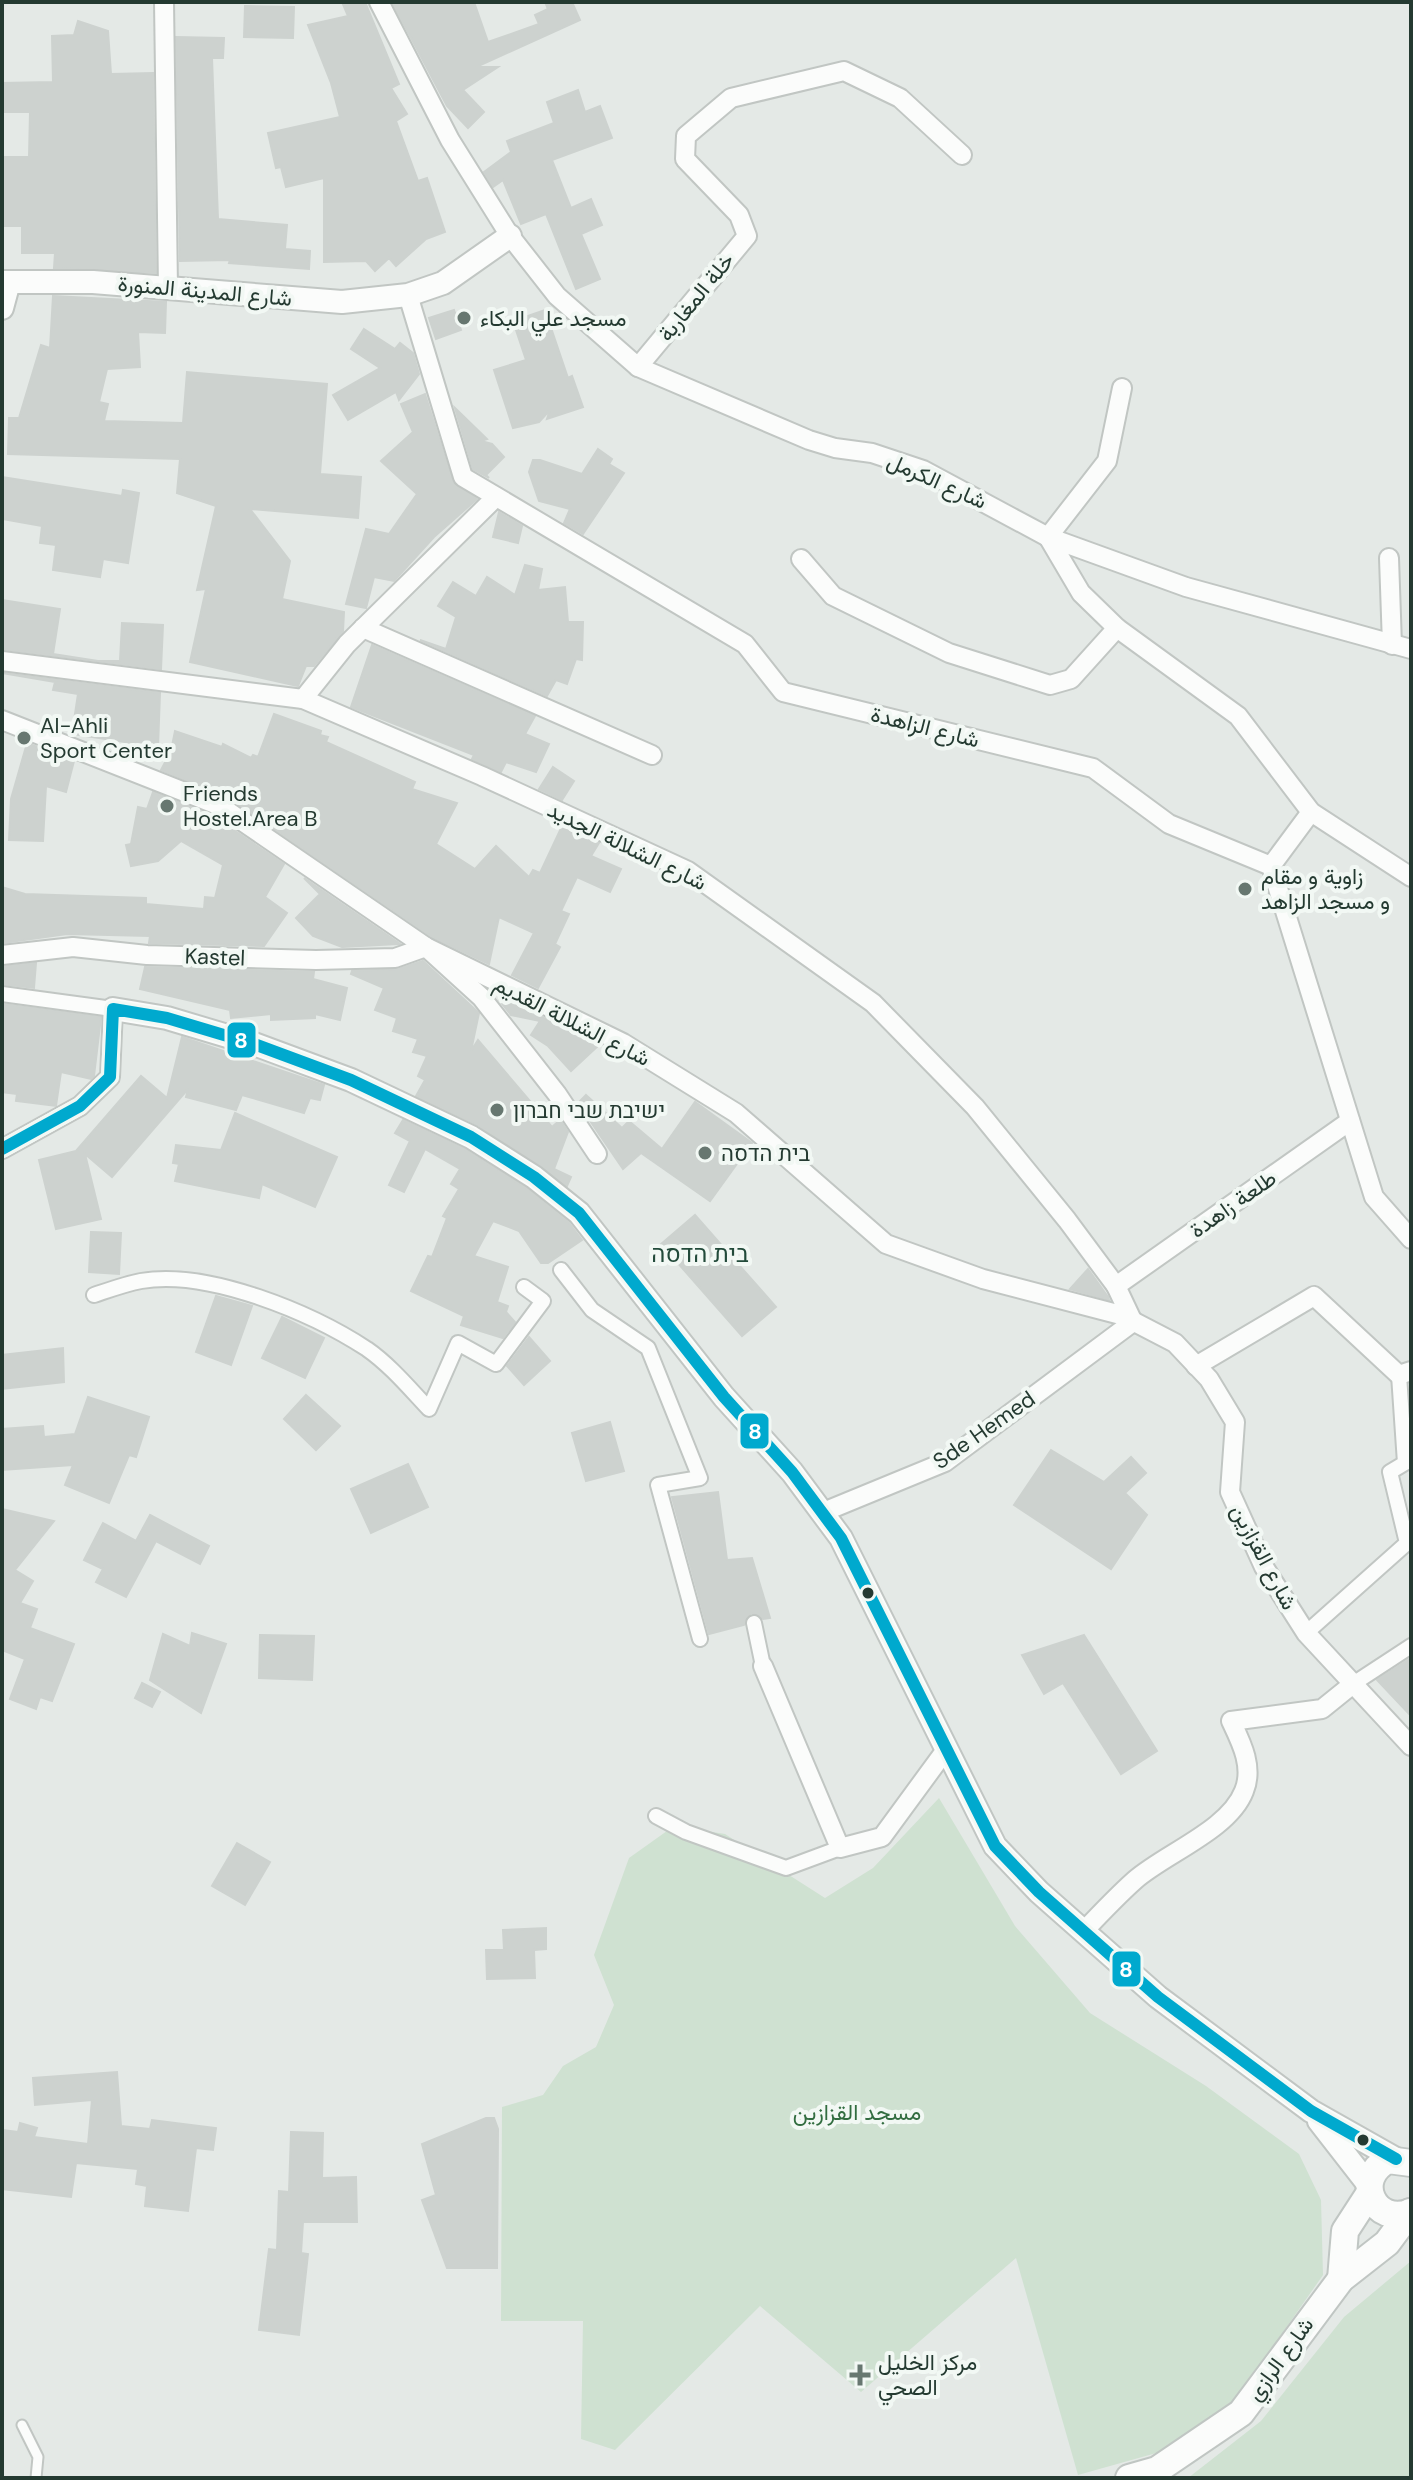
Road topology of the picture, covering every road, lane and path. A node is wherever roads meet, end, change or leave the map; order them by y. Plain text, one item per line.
1 (164, 2) edge
2 (379, 2) edge
3 (962, 155) dead end
4 (510, 236) junction
5 (6, 282) edge
6 (168, 288) junction
7 (408, 295) junction
8 (2, 308) edge
9 (638, 367) junction
10 (1122, 388) dead end
11 (496, 497) junction
12 (1048, 537) junction
13 (1389, 558) dead end
14 (801, 559) dead end
15 (363, 628) junction
16 (1117, 628) junction
17 (1402, 647) edge
18 (2, 661) edge
19 (303, 699) junction
20 (2, 720) edge
21 (652, 755) dead end
22 (1311, 812) junction
23 (1271, 866) junction
24 (1411, 877) edge
25 (426, 947) junction
26 (2, 955) edge
27 (2, 994) edge
28 (113, 1009) junction
29 (1350, 1121) junction
30 (2, 1149) edge
31 (597, 1154) dead end
32 (1411, 1239) edge
33 (561, 1270) dead end
34 (1116, 1286) junction
35 (524, 1287) dead end
36 (94, 1295) dead end
37 (1133, 1322) junction
38 (1196, 1366) junction
39 (1405, 1373) edge
40 (821, 1513) junction
41 (754, 1623) dead end
42 (1306, 1633) junction
43 (700, 1639) dead end
44 (1411, 1646) edge
45 (763, 1666) joint
46 (1353, 1684) junction
47 (1411, 1746) edge
48 (945, 1751) junction
49 (656, 1816) dead end
50 (840, 1848) junction
51 (1083, 1932) junction
52 (1311, 2111) junction
53 (1406, 2161) edge
54 (1368, 2189) junction
55 (1411, 2212) edge
56 (1341, 2279) junction
57 (22, 2425) dead end
58 (1158, 2474) edge
59 (36, 2478) edge
60 (1129, 2478) edge

1 - 6 street
2 - 4 street, شارع الكرمل
3 - 9 street, خلة المغاربة
4 - 7 street, شارع المدينة المنورة
4 - 9 street, شارع الكرمل
5 - 6 street, شارع المدينة المنورة
5 - 8 street
6 - 7 street, شارع المدينة المنورة
7 - 11 street, شارع الزاهدة
9 - 12 street, شارع الكرمل
10 - 12 street
11 - 15 street
11 - 23 street, شارع الزاهدة
12 - 16 street
12 - 17 street, شارع الكرمل
13 - 17 street
14 - 16 street
15 - 19 street
15 - 21 street
16 - 22 street
18 - 19 street, شارع الشلالة الجديد
19 - 34 street, شارع الشلالة الجديد
20 - 25 street, شارع الشلالة القديم
22 - 23 street
22 - 24 street
23 - 29 street
25 - 26 street, Kastel
25 - 31 street
25 - 37 street, شارع الشلالة القديم
27 - 28 street
28 - 30 street
28 - 40 street
29 - 32 street
29 - 34 street, طلعة زاهدة
33 - 43 street
34 - 37 street, شارع الشلالة الجديد
35 - 36 street
37 - 38 street, شارع القزازين
37 - 40 street, Sde Hemed
38 - 39 street
38 - 42 street, شارع القزازين
39 - 42 street
40 - 48 street
41 - 45 street
42 - 46 street, شارع القزازين
44 - 46 street
45 - 50 street
46 - 47 street, شارع القزازين
46 - 51 street
48 - 50 street
48 - 51 street
49 - 50 street
51 - 52 street
52 - 53 street
52 - 54 street
53 - 54 main road
54 - 55 main road
54 - 56 main road
55 - 56 main road, شارع الرازي
56 - 58 main road, شارع الرازي
57 - 59 lane
58 - 60 main road, شارع الرازي

